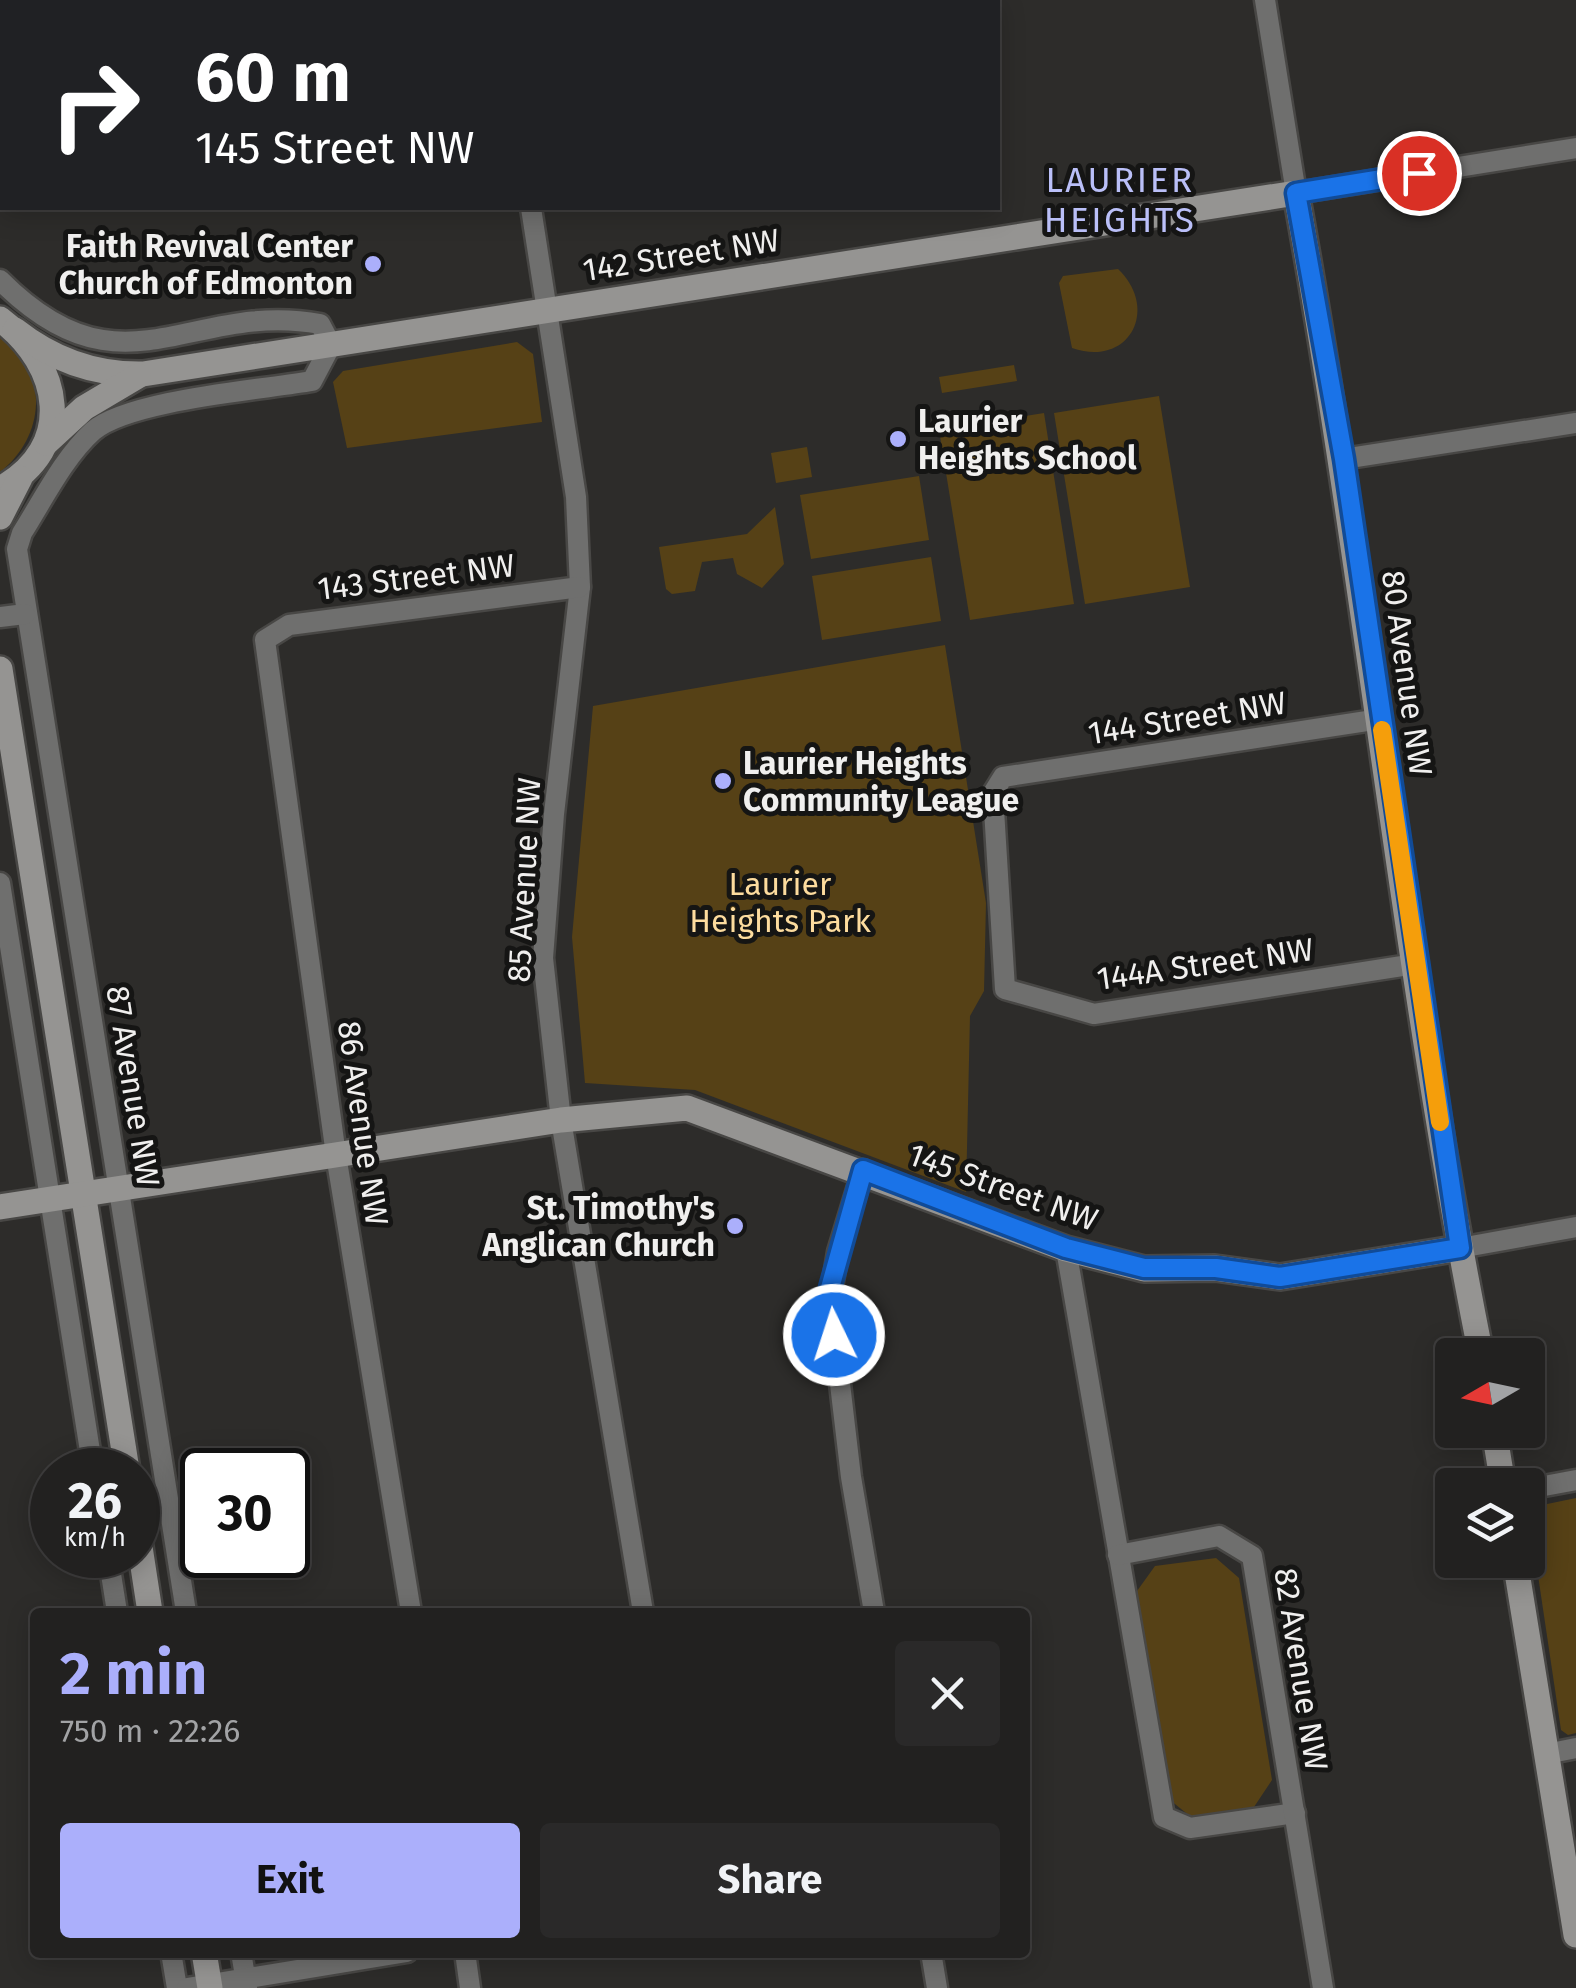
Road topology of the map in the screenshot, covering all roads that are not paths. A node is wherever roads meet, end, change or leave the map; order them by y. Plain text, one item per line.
1 (1264, 0) edge
2 (1576, 148) edge
3 (1296, 193) junction
4 (531, 210) edge
5 (0, 280) edge
6 (549, 310) junction
7 (8, 324) edge
8 (330, 345) junction
9 (142, 374) junction
10 (1576, 424) edge
11 (45, 444) junction
12 (1344, 459) junction
13 (29, 466) junction
14 (0, 488) edge
15 (0, 517) edge
16 (580, 587) junction
17 (24, 614) junction
18 (0, 617) edge
19 (265, 640) joint
20 (0, 669) edge
21 (1380, 718) junction
22 (0, 883) edge
23 (1415, 964) junction
24 (1004, 989) joint
25 (561, 1120) junction
26 (336, 1155) junction
27 (863, 1170) junction
28 (117, 1190) junction
29 (84, 1195) junction
30 (48, 1200) junction
31 (0, 1207) edge
32 (1576, 1227) edge
33 (1066, 1248) junction
34 (1460, 1248) junction
35 (1478, 1338) edge
36 (90, 1448) edge
37 (124, 1448) edge
38 (1576, 1480) edge
39 (1545, 1485) edge
40 (1118, 1555) junction
41 (112, 1578) edge
42 (145, 1578) edge
43 (1518, 1578) edge
44 (117, 1608) edge
45 (149, 1608) edge
46 (185, 1608) edge
47 (410, 1608) edge
48 (642, 1608) edge
49 (873, 1608) edge
50 (1576, 1748) edge
51 (1546, 1754) junction
52 (1295, 1813) junction
53 (1576, 1935) edge
54 (172, 1958) edge
55 (204, 1958) edge
56 (242, 1958) edge
57 (377, 1958) edge
58 (466, 1958) edge
59 (932, 1958) edge
60 (246, 1983) edge
61 (202, 1987) edge
62 (177, 1988) edge
63 (470, 1988) edge
64 (937, 1988) edge
65 (1324, 1988) edge

1 - 3 street, 80 Avenue NW
2 - 3 street, 142 Street NW
3 - 6 street, 142 Street NW
3 - 12 street, 80 Avenue NW
4 - 6 street, 85 Avenue NW
5 - 8 street
6 - 8 street, 142 Street NW
6 - 16 street, 85 Avenue NW
7 - 9 street, 142 Street NW
7 - 11 street
8 - 9 street, 142 Street NW
8 - 17 street, 87 Avenue NW
9 - 11 street, 142 Street NW
10 - 12 street
11 - 13 street, 142 Street NW
12 - 21 street, 80 Avenue NW
13 - 14 street
13 - 15 street
16 - 19 street, 143 Street NW
16 - 25 street, 85 Avenue NW
17 - 18 street
17 - 28 street, 87 Avenue NW
19 - 26 street, 86 Avenue NW
20 - 29 street, 87 Avenue NW
21 - 23 street, 80 Avenue NW
21 - 24 street, 144 Street NW
22 - 30 street
23 - 24 street, 144A Street NW
23 - 34 street, 80 Avenue NW
25 - 26 street, 145 Street NW
25 - 27 street, 145 Street NW
25 - 48 street, 85 Avenue NW
26 - 28 street, 145 Street NW
26 - 47 street, 86 Avenue NW
27 - 33 street, 145 Street NW
27 - 49 street
28 - 29 street, 145 Street NW
28 - 46 street, 87 Avenue NW
29 - 30 street, 145 Street NW
29 - 37 street, 87 Avenue NW
30 - 31 street, 145 Street NW
30 - 36 street
32 - 34 street, 145 Street NW
33 - 34 street, 145 Street NW
33 - 40 street, 82 Avenue NW
34 - 35 street, 80 Avenue NW
38 - 39 street
40 - 52 street, 82 Avenue NW
40 - 52 street, 82 Avenue NW
41 - 44 street
42 - 45 street
43 - 51 street
50 - 51 street
51 - 53 street
52 - 65 street, 82 Avenue NW
54 - 62 street
55 - 61 street
56 - 60 street
57 - 60 street
58 - 63 street
59 - 64 street
60 - 61 street

